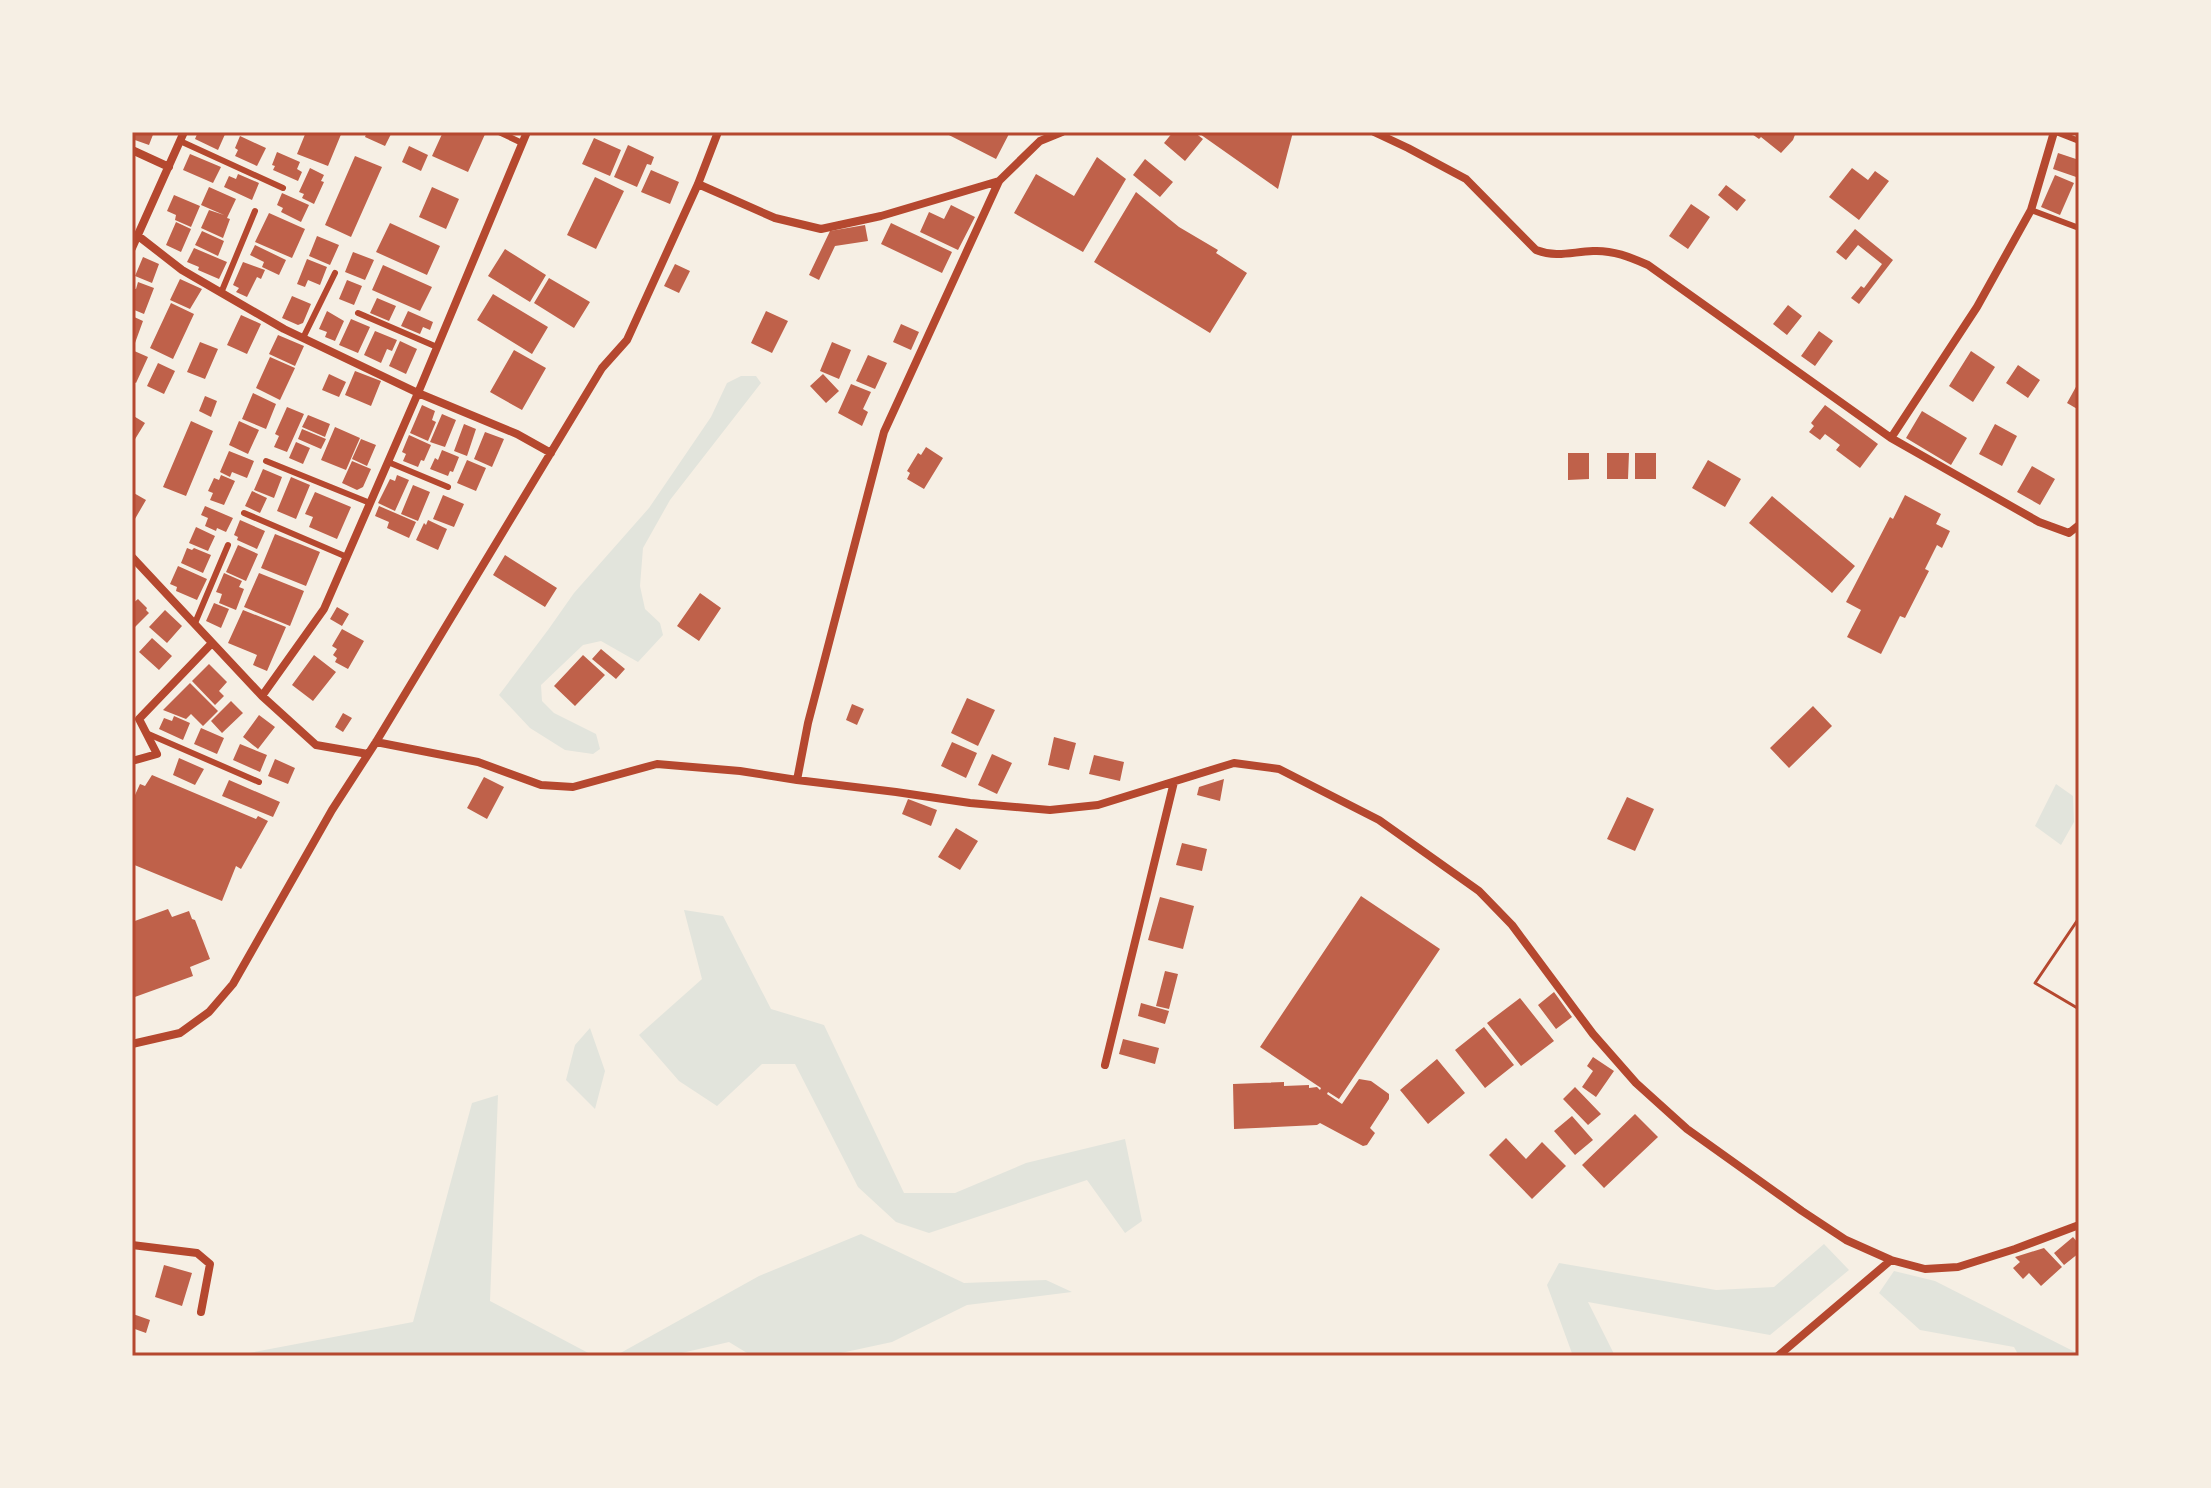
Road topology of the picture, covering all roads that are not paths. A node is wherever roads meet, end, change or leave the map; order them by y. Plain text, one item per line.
1 (499, 132) edge
2 (527, 132) edge
3 (718, 132) edge
4 (1062, 132) edge
5 (1374, 132) edge
6 (2055, 132) edge
7 (182, 136) edge
8 (2079, 141) edge
9 (522, 143) junction
10 (132, 150) edge
11 (169, 167) junction
12 (999, 181) junction
13 (698, 184) junction
14 (283, 188) dead end
15 (2031, 210) junction
16 (255, 211) dead end
17 (2079, 228) edge
18 (137, 235) junction
19 (132, 248) edge
20 (335, 273) dead end
21 (221, 293) junction
22 (358, 313) dead end
23 (303, 338) junction
24 (437, 347) junction
25 (418, 393) junction
26 (1891, 438) junction
27 (551, 453) junction
28 (266, 461) dead end
29 (388, 462) junction
30 (448, 487) dead end
31 (370, 503) junction
32 (244, 513) dead end
33 (2079, 525) edge
34 (228, 545) dead end
35 (132, 557) edge
36 (347, 557) junction
37 (195, 623) junction
38 (212, 643) junction
39 (262, 696) junction
40 (146, 733) junction
41 (376, 742) junction
42 (368, 754) junction
43 (132, 761) edge
44 (797, 780) junction
45 (259, 782) dead end
46 (1174, 782) junction
47 (132, 1044) edge
48 (1105, 1065) dead end
49 (2079, 1225) edge
50 (132, 1245) edge
51 (1891, 1260) junction
52 (201, 1312) dead end
53 (1778, 1356) edge

1 - 9 lane
2 - 9 street
3 - 13 street
4 - 12 street
5 - 26 street
6 - 8 lane
6 - 15 street
7 - 11 street
7 - 14 lane
9 - 24 street
10 - 11 street
11 - 18 street
12 - 13 street
12 - 44 street
13 - 27 street
15 - 17 lane
15 - 26 street
16 - 21 lane
18 - 19 street
18 - 21 street
20 - 23 lane
21 - 23 street
22 - 24 lane
23 - 25 street
24 - 25 street
25 - 27 street
25 - 29 street
26 - 33 street
27 - 41 street
28 - 31 lane
29 - 30 lane
29 - 31 street
31 - 36 street
32 - 36 lane
34 - 37 lane
35 - 37 street
36 - 39 street
37 - 38 street
38 - 39 street
38 - 40 street
39 - 42 street
40 - 43 street
40 - 45 lane
41 - 42 street
41 - 44 street
42 - 47 street
44 - 46 street
46 - 48 street
46 - 51 street
49 - 51 street
50 - 52 street
51 - 53 street

